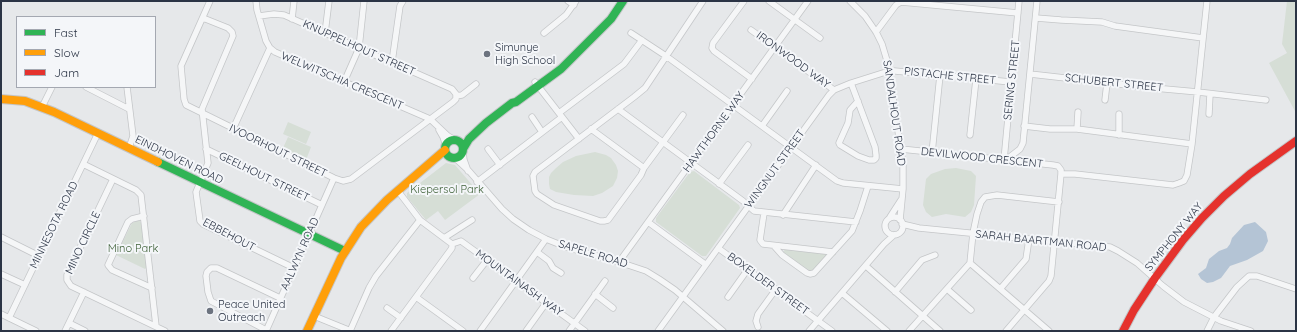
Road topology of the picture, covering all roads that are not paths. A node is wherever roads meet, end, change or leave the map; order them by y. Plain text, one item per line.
1 (210, 1) edge
2 (256, 1) edge
3 (294, 1) edge
4 (329, 1) edge
5 (364, 1) edge
6 (403, 1) edge
7 (568, 1) edge
8 (617, 1) edge
9 (624, 1) edge
10 (703, 1) edge
11 (744, 1) edge
12 (769, 1) edge
13 (808, 1) edge
14 (850, 1) edge
15 (903, 1) edge
16 (1019, 1) edge
17 (1037, 1) edge
18 (1207, 1) edge
19 (575, 3) edge
20 (1018, 13) junction
21 (258, 16) junction
22 (203, 18) junction
23 (1036, 18) junction
24 (292, 19) junction
25 (795, 20) junction
26 (605, 24) junction
27 (751, 30) dead end
28 (876, 32) junction
29 (325, 33) junction
30 (544, 33) dead end
31 (631, 33) dead end
32 (820, 38) dead end
33 (1203, 38) junction
34 (642, 40) junction
35 (775, 47) junction
36 (270, 48) junction
37 (358, 48) junction
38 (666, 56) junction
39 (392, 62) junction
40 (889, 71) junction
41 (1030, 74) junction
42 (940, 75) junction
43 (976, 78) junction
44 (752, 79) junction
45 (344, 82) junction
46 (1011, 82) junction
47 (1107, 82) junction
48 (851, 83) junction
49 (476, 84) dead end
50 (537, 84) junction
51 (52, 88) edge
52 (88, 88) edge
53 (127, 88) edge
54 (834, 90) junction
55 (787, 91) dead end
56 (1198, 92) junction
57 (1210, 94) junction
58 (456, 95) junction
59 (1, 99) edge
60 (1105, 100) dead end
61 (1266, 100) dead end
62 (858, 101) junction
63 (733, 105) junction
64 (42, 107) junction
65 (129, 109) junction
66 (618, 109) junction
67 (1078, 112) dead end
68 (202, 114) junction
69 (1119, 114) dead end
70 (1209, 114) dead end
71 (561, 115) junction
72 (683, 115) dead end
73 (532, 117) dead end
74 (430, 119) junction
75 (486, 123) junction
76 (437, 126) junction
77 (762, 126) junction
78 (1024, 126) junction
79 (233, 129) junction
80 (591, 129) junction
81 (1077, 130) junction
82 (542, 132) junction
83 (98, 133) junction
84 (970, 135) dead end
85 (1119, 135) junction
86 (579, 139) junction
87 (456, 140) junction
88 (1296, 141) edge
89 (662, 143) junction
90 (1192, 144) junction
91 (748, 145) dead end
92 (792, 147) junction
93 (129, 148) junction
94 (206, 148) junction
95 (445, 148) junction
96 (488, 149) dead end
97 (463, 150) junction
98 (901, 150) junction
99 (932, 153) junction
100 (453, 158) junction
101 (1007, 160) junction
102 (83, 164) junction
103 (691, 164) junction
104 (500, 165) junction
105 (816, 165) junction
106 (644, 168) junction
107 (422, 171) junction
108 (469, 171) junction
109 (1061, 174) junction
110 (334, 178) junction
111 (113, 179) junction
112 (200, 182) junction
113 (477, 182) junction
114 (719, 184) junction
115 (868, 186) junction
116 (903, 189) junction
117 (398, 190) junction
118 (902, 198) junction
119 (1059, 202) junction
120 (322, 204) junction
121 (748, 206) junction
122 (764, 213) junction
123 (783, 215) junction
124 (144, 216) junction
125 (890, 218) junction
126 (420, 220) junction
127 (472, 220) dead end
128 (648, 222) junction
129 (856, 222) junction
130 (901, 222) junction
131 (919, 228) junction
132 (457, 230) junction
133 (886, 230) junction
134 (900, 232) junction
135 (309, 234) junction
136 (973, 234) junction
137 (894, 235) junction
138 (1, 237) edge
139 (444, 238) junction
140 (546, 239) junction
141 (1029, 239) junction
142 (461, 241) junction
143 (1055, 242) junction
144 (452, 244) junction
145 (884, 244) junction
146 (774, 246) junction
147 (718, 248) junction
148 (345, 251) junction
149 (537, 252) junction
150 (834, 252) junction
151 (39, 256) junction
152 (935, 256) dead end
153 (487, 260) junction
154 (619, 262) junction
155 (970, 263) junction
156 (706, 264) junction
157 (866, 266) junction
158 (294, 268) junction
159 (748, 269) junction
160 (561, 273) dead end
161 (1, 274) edge
162 (474, 278) dead end
163 (1155, 278) junction
164 (516, 281) junction
165 (605, 281) dead end
166 (25, 285) junction
167 (152, 288) junction
168 (1001, 288) junction
169 (776, 289) junction
170 (947, 289) junction
171 (1296, 289) edge
172 (84, 292) junction
173 (895, 292) junction
174 (842, 293) junction
175 (595, 294) junction
176 (683, 296) junction
177 (416, 297) junction
178 (728, 297) dead end
179 (280, 298) junction
180 (546, 303) junction
181 (387, 308) dead end
182 (613, 308) dead end
183 (971, 310) dead end
184 (1024, 310) junction
185 (1, 314) edge
186 (314, 316) junction
187 (923, 316) junction
188 (1214, 317) junction
189 (9, 318) junction
190 (401, 318) junction
191 (818, 320) junction
192 (69, 323) junction
193 (574, 323) junction
194 (156, 326) junction
195 (758, 327) dead end
196 (28, 329) edge
197 (393, 329) edge
198 (266, 330) edge
199 (36, 331) edge
200 (65, 331) edge
201 (85, 331) edge
202 (165, 331) edge
203 (307, 331) edge
204 (350, 331) edge
205 (400, 331) edge
206 (463, 331) edge
207 (480, 331) edge
208 (526, 331) edge
209 (569, 331) edge
210 (585, 331) edge
211 (658, 331) edge
212 (723, 331) edge
213 (809, 331) edge
214 (832, 331) edge
215 (887, 331) edge
216 (909, 331) edge
217 (940, 331) edge
218 (1006, 331) edge
219 (1049, 331) edge
220 (1123, 331) edge
221 (1207, 331) edge
222 (1251, 331) edge

1 - 22 street, IVOORHOUT STREET
2 - 21 street, WELWITSCHIA CRESCENT
3 - 24 street
4 - 29 street
5 - 37 street
6 - 39 street
7 - 19 street
8 - 26 street
9 - 26 street
10 - 38 street
11 - 44 street
12 - 25 street
13 - 25 street, HAWTHORNE WAY
14 - 28 street, SANDALHOUT ROAD
15 - 20 street
15 - 28 street
16 - 20 street, SERING STREET
17 - 23 street
18 - 33 street
19 - 30 street
20 - 46 street, SERING STREET
21 - 24 street, KNUPPELHOUT STREET
21 - 36 street, WELWITSCHIA CRESCENT
22 - 68 street, IVOORHOUT STREET
22 - 68 street
23 - 33 street
23 - 41 street
24 - 29 street, KNUPPELHOUT STREET
25 - 32 street
25 - 35 street, HAWTHORNE WAY
26 - 50 street
27 - 35 street, IRONWOOD WAY
28 - 40 street, SANDALHOUT ROAD
29 - 37 street, KNUPPELHOUT STREET
31 - 34 street
33 - 56 street
34 - 38 street
34 - 71 street
35 - 44 street, HAWTHORNE WAY
35 - 54 street, IRONWOOD WAY
36 - 45 street, WELWITSCHIA CRESCENT
36 - 79 street
37 - 39 street, KNUPPELHOUT STREET
37 - 45 street
38 - 63 street
38 - 66 street
39 - 58 street, KNUPPELHOUT STREET
40 - 42 street, PISTACHE STREET
40 - 48 street, WINGNUT STREET
40 - 98 street, SANDALHOUT ROAD
41 - 47 street, SCHUBERT STREET
41 - 78 street
42 - 43 street, PISTACHE STREET
42 - 99 street
43 - 46 street, PISTACHE STREET
43 - 84 street
44 - 63 street, HAWTHORNE WAY
45 - 74 street, WELWITSCHIA CRESCENT
46 - 101 street, SERING STREET
47 - 56 street, SCHUBERT STREET
47 - 60 street
48 - 54 street, WINGNUT STREET
48 - 62 street
49 - 58 street, IVOORHOUT STREET
50 - 71 street
50 - 75 street
51 - 64 street
52 - 65 street
53 - 65 street
54 - 92 street, WINGNUT STREET
55 - 77 street
56 - 57 street, SCHUBERT STREET
56 - 90 street
57 - 61 street, SCHUBERT STREET
57 - 70 street
58 - 74 street, IVOORHOUT STREET
59 - 64 street, EINDHOVEN ROAD
62 - 62 street
63 - 77 street
63 - 103 street, HAWTHORNE WAY
64 - 83 street, EINDHOVEN ROAD
65 - 93 street
66 - 80 street
66 - 89 street
67 - 81 street
68 - 79 street, IVOORHOUT STREET
68 - 94 street
69 - 85 street
71 - 82 street
71 - 86 street
72 - 89 street
73 - 82 street
74 - 76 street, WELWITSCHIA CRESCENT
74 - 110 street, IVOORHOUT STREET
75 - 87 street
75 - 97 street
76 - 87 street, WELWITSCHIA CRESCENT
76 - 95 street, WELWITSCHIA CRESCENT
77 - 92 street
78 - 81 street
78 - 101 street
79 - 110 street, IVOORHOUT STREET
80 - 86 street
80 - 106 street
81 - 85 street
82 - 104 street
83 - 93 street, EINDHOVEN ROAD
83 - 102 street, MINNESOTA ROAD
85 - 90 street
86 - 106 street
87 - 95 street
87 - 97 street
88 - 163 street, SYMPHONY WAY
89 - 103 street
89 - 106 street
90 - 109 street
91 - 114 street
92 - 105 street
92 - 121 street, WINGNUT STREET
93 - 112 street, EINDHOVEN ROAD
94 - 112 street
94 - 120 street, GEELHOUT STREET
95 - 100 street
95 - 107 street
96 - 104 street
97 - 100 street
97 - 108 street, SAPELE ROAD
98 - 99 street, DEVILWOOD CRESCENT
98 - 116 street, SANDALHOUT ROAD
99 - 101 street, DEVILWOOD CRESCENT
100 - 107 street
100 - 108 street, SAPELE ROAD
101 - 109 street, DEVILWOOD CRESCENT
102 - 111 street
102 - 151 street, MINNESOTA ROAD
103 - 114 street
103 - 128 street, HAWTHORNE WAY
104 - 113 street
105 - 115 street
105 - 123 street
107 - 117 street
108 - 113 street, SAPELE ROAD
109 - 119 street
110 - 120 street, AALWYN ROAD
111 - 124 street
111 - 172 street, MINO CIRCLE
112 - 135 street, EINDHOVEN ROAD
112 - 158 street, EBBEHOUT
113 - 140 street, SAPELE ROAD
114 - 121 street
115 - 116 street
115 - 129 street
116 - 118 street, SANDALHOUT ROAD
117 - 126 street
117 - 148 street
118 - 125 street
118 - 130 street
119 - 136 street
119 - 143 street
120 - 135 street, AALWYN ROAD
121 - 122 street
121 - 147 street, WINGNUT STREET
122 - 123 street
122 - 146 street
123 - 129 street
124 - 167 street
124 - 167 street
125 - 130 street
125 - 133 street
126 - 139 street
126 - 204 street
127 - 132 street
128 - 154 street, HAWTHORNE WAY
128 - 156 street
129 - 150 street
130 - 131 street, SARAH BAARTMAN ROAD
130 - 134 street
131 - 134 street, SARAH BAARTMAN ROAD
131 - 136 street, SARAH BAARTMAN ROAD
132 - 139 street
132 - 142 street
133 - 137 street
133 - 145 street
134 - 137 street
135 - 148 street, EINDHOVEN ROAD
135 - 158 street, AALWYN ROAD
136 - 141 street, SARAH BAARTMAN ROAD
136 - 155 street
137 - 145 street
138 - 151 street
139 - 144 street
140 - 149 street
140 - 154 street, SAPELE ROAD
141 - 143 street, SARAH BAARTMAN ROAD
141 - 168 street
142 - 144 street
142 - 153 street, MOUNTAINASH WAY
143 - 163 street, SARAH BAARTMAN ROAD
143 - 184 street
144 - 177 street
145 - 157 street
146 - 150 street
146 - 150 street
147 - 156 street, WINGNUT STREET
147 - 159 street, BOXELDER STREET
148 - 186 street
149 - 160 street
149 - 164 street
151 - 166 street, MINNESOTA ROAD
152 - 173 street
153 - 162 street
153 - 164 street, MOUNTAINASH WAY
154 - 176 street, SAPELE ROAD
155 - 168 street
155 - 170 street
156 - 176 street, WINGNUT STREET
157 - 173 street
157 - 174 street
158 - 179 street, AALWYN ROAD
159 - 169 street, BOXELDER STREET
159 - 178 street
161 - 166 street
163 - 188 street, SARAH BAARTMAN ROAD
163 - 220 street, SYMPHONY WAY
164 - 180 street, MOUNTAINASH WAY
164 - 207 street
165 - 175 street
166 - 189 street, MINNESOTA ROAD
167 - 194 street
168 - 184 street
169 - 191 street, BOXELDER STREET
169 - 195 street
170 - 183 street
170 - 187 street
171 - 188 street
172 - 192 street
172 - 194 street, MINO CIRCLE
173 - 187 street
174 - 191 street
174 - 215 street
175 - 182 street
175 - 193 street
176 - 211 street, WINGNUT STREET
176 - 212 street, SAPELE ROAD
177 - 190 street
177 - 206 street
179 - 198 street, AALWYN ROAD
179 - 198 street
180 - 193 street, MOUNTAINASH WAY
180 - 208 street
181 - 190 street
184 - 218 street
184 - 219 street
185 - 189 street
186 - 203 street
186 - 204 street
187 - 216 street
187 - 217 street
188 - 221 street
188 - 222 street, SARAH BAARTMAN ROAD
189 - 196 street
190 - 197 street
191 - 213 street
191 - 214 street, BOXELDER STREET
192 - 200 street
192 - 201 street
193 - 209 street
193 - 210 street, MOUNTAINASH WAY
194 - 202 street, MINO CIRCLE
196 - 199 street
197 - 205 street

